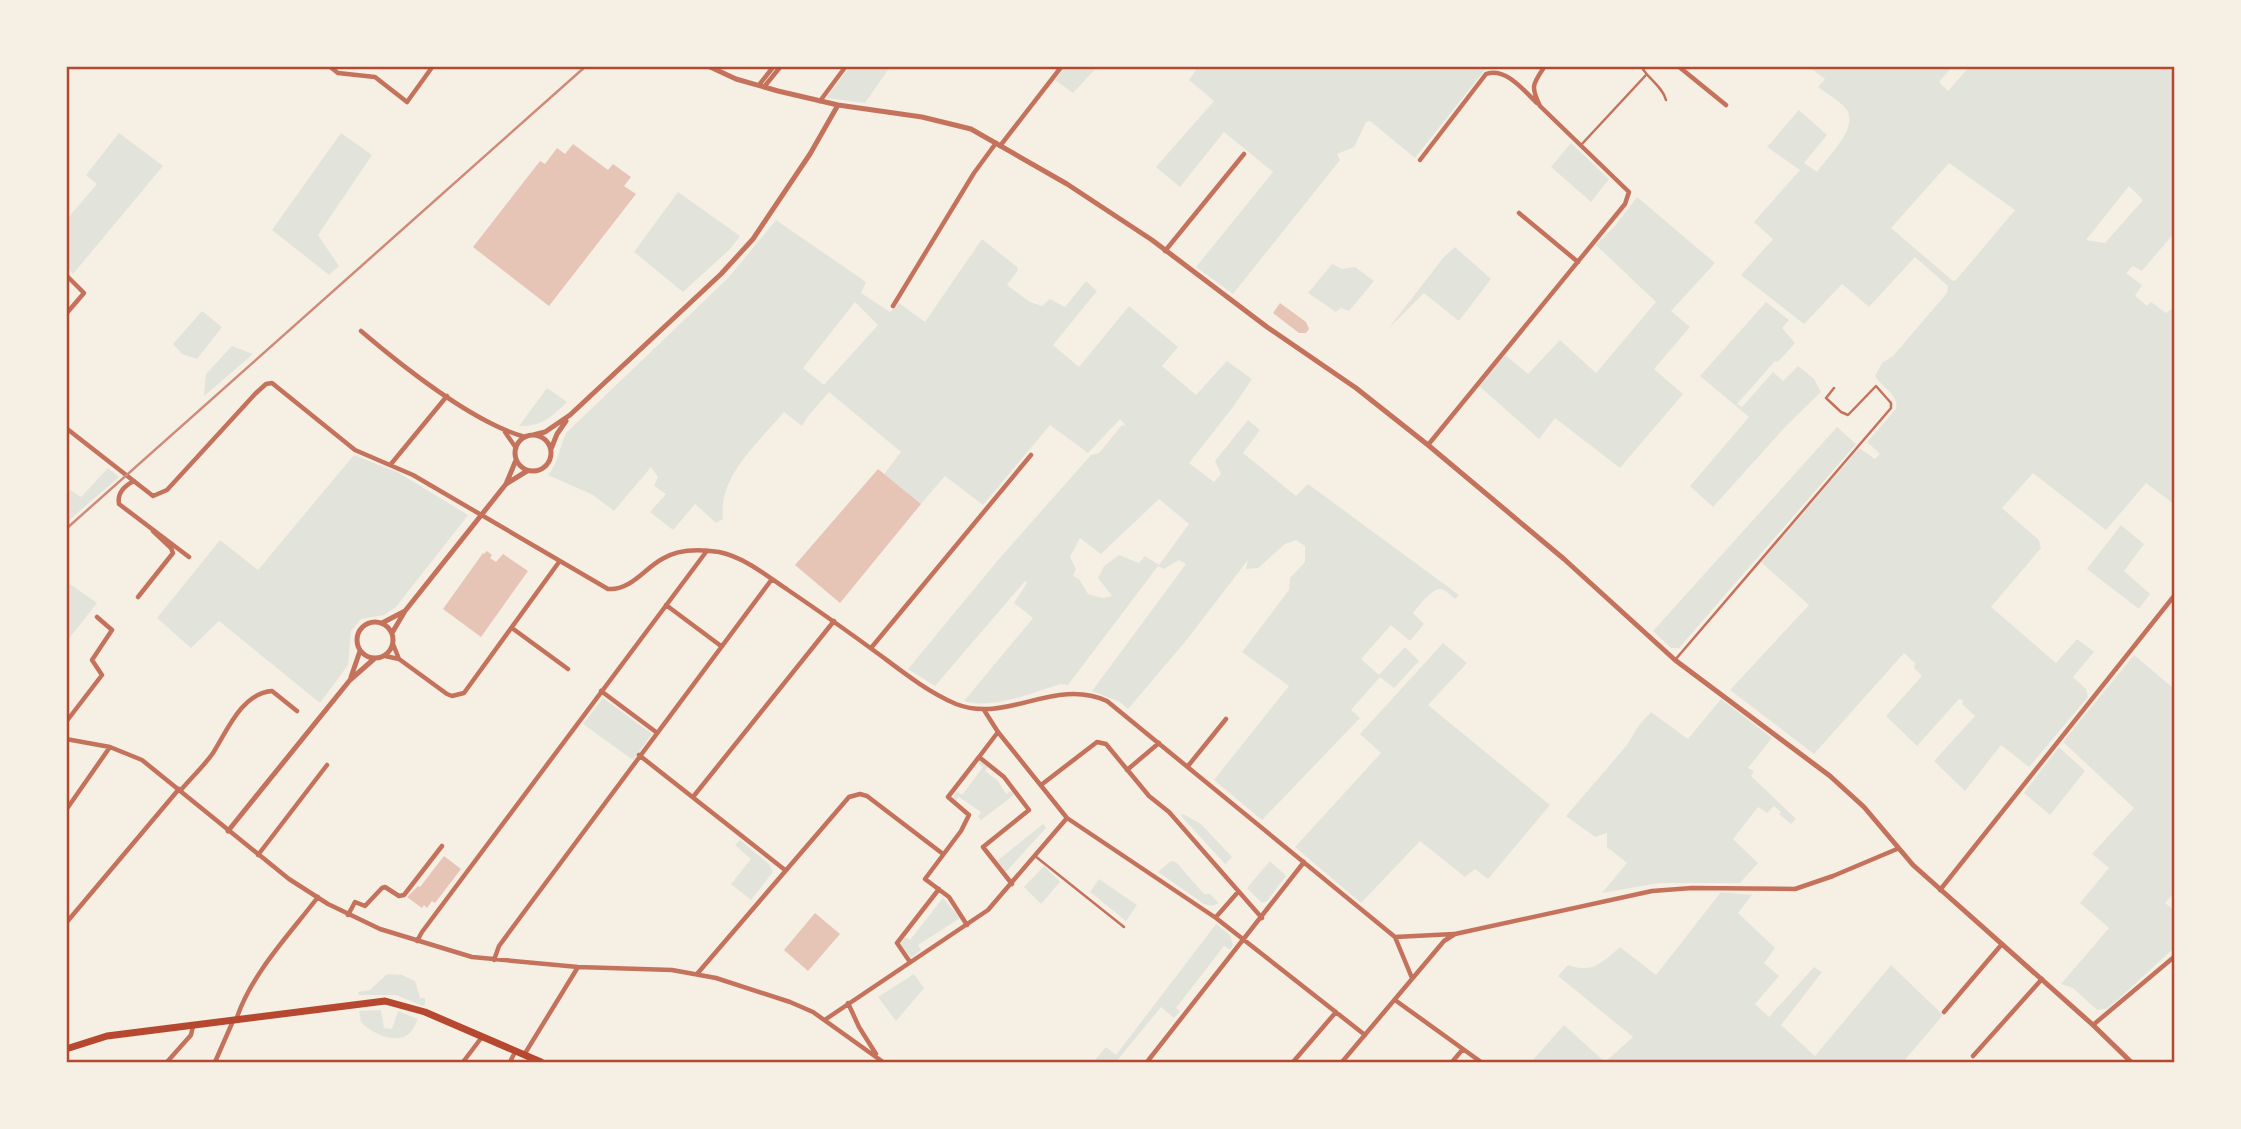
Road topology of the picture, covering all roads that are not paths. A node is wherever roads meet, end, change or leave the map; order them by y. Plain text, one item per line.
1 (329, 66) edge
2 (433, 66) edge
3 (708, 66) edge
4 (774, 66) edge
5 (781, 66) edge
6 (846, 66) edge
7 (1062, 66) edge
8 (1545, 66) edge
9 (1641, 66) edge
10 (1678, 66) edge
11 (1646, 75) junction
12 (762, 86) junction
13 (1666, 100) dead end
14 (820, 101) junction
15 (838, 105) junction
16 (1726, 105) dead end
17 (1540, 106) junction
18 (998, 144) junction
19 (1581, 145) junction
20 (1244, 154) dead end
21 (1420, 160) dead end
22 (1519, 213) dead end
23 (1165, 251) junction
24 (1578, 262) junction
25 (66, 275) edge
26 (893, 306) dead end
27 (66, 314) edge
28 (361, 331) dead end
29 (1834, 388) dead end
30 (447, 396) junction
31 (569, 415) junction
32 (66, 428) edge
33 (505, 431) junction
34 (533, 435) junction
35 (525, 437) junction
36 (1428, 445) junction
37 (516, 448) junction
38 (551, 453) junction
39 (1031, 455) dead end
40 (516, 460) junction
41 (391, 464) junction
42 (529, 471) junction
43 (134, 481) junction
44 (506, 484) junction
45 (481, 515) junction
46 (153, 530) junction
47 (706, 551) junction
48 (188, 557) dead end
49 (559, 562) junction
50 (772, 579) junction
51 (2175, 596) edge
52 (138, 597) dead end
53 (666, 605) junction
54 (405, 611) junction
55 (97, 617) dead end
56 (834, 621) junction
57 (382, 623) junction
58 (512, 628) junction
59 (392, 634) junction
60 (393, 645) junction
61 (721, 646) junction
62 (871, 649) junction
63 (360, 651) junction
64 (385, 656) junction
65 (374, 659) junction
66 (399, 659) junction
67 (1675, 660) junction
68 (568, 669) dead end
69 (350, 680) junction
70 (601, 691) junction
71 (984, 710) junction
72 (297, 711) dead end
73 (1226, 719) dead end
74 (66, 722) edge
75 (656, 732) junction
76 (998, 732) junction
77 (66, 739) edge
78 (1160, 743) junction
79 (110, 747) junction
80 (639, 755) junction
81 (979, 757) junction
82 (327, 765) dead end
83 (1188, 766) junction
84 (1127, 770) junction
85 (1041, 785) junction
86 (180, 790) junction
87 (693, 797) junction
88 (66, 810) edge
89 (1067, 818) junction
90 (228, 831) junction
91 (442, 846) dead end
92 (1897, 849) junction
93 (943, 854) junction
94 (258, 855) junction
95 (1035, 856) junction
96 (1304, 862) junction
97 (785, 870) junction
98 (1012, 884) junction
99 (939, 889) junction
100 (1940, 890) junction
101 (1238, 892) junction
102 (318, 897) junction
103 (348, 915) junction
104 (1216, 918) junction
105 (1262, 918) junction
106 (66, 923) edge
107 (967, 925) junction
108 (1124, 927) dead end
109 (1455, 934) junction
110 (1395, 937) junction
111 (1244, 940) junction
112 (417, 941) junction
113 (2002, 944) junction
114 (2175, 957) edge
115 (494, 960) junction
116 (910, 962) junction
117 (578, 967) junction
118 (697, 974) junction
119 (1412, 978) junction
120 (2042, 979) junction
121 (1395, 1000) junction
122 (848, 1003) junction
123 (1336, 1012) junction
124 (1944, 1012) dead end
125 (825, 1019) junction
126 (235, 1020) junction
127 (193, 1025) junction
128 (2093, 1025) junction
129 (1365, 1035) junction
130 (482, 1037) junction
131 (68, 1048) edge
132 (1463, 1049) junction
133 (515, 1052) junction
134 (524, 1055) junction
135 (1973, 1056) dead end
136 (879, 1058) junction
137 (167, 1062) edge
138 (215, 1062) edge
139 (463, 1062) edge
140 (510, 1062) edge
141 (541, 1062) edge
142 (883, 1062) edge
143 (1149, 1062) edge
144 (1293, 1062) edge
145 (1342, 1062) edge
146 (1452, 1062) edge
147 (1481, 1062) edge
148 (2131, 1062) edge

1 - 2 street
3 - 12 street
4 - 12 street
5 - 12 street
6 - 14 street
7 - 18 street
8 - 17 street
9 - 11 lane
10 - 16 street
11 - 13 lane
11 - 19 lane
12 - 14 street
14 - 15 street
15 - 18 street
15 - 31 street
17 - 19 street
17 - 21 street
18 - 23 street
18 - 26 street
19 - 24 street
20 - 23 street
22 - 24 street
23 - 36 street
24 - 36 street
25 - 27 street
28 - 30 street
29 - 67 lane
30 - 33 street
30 - 41 street
31 - 34 street
31 - 38 street
32 - 43 street
33 - 35 street
33 - 37 street
34 - 35 street
34 - 38 street
35 - 37 street
36 - 67 street
37 - 40 street
38 - 42 street
39 - 62 street
40 - 42 street
40 - 44 street
41 - 43 street
41 - 45 street
42 - 44 street
43 - 46 street
44 - 45 street
45 - 49 street
45 - 54 street
46 - 48 street
46 - 52 street
47 - 49 street
47 - 50 street
47 - 53 street
49 - 58 street
50 - 56 street
50 - 61 street
51 - 100 street
53 - 61 street
53 - 70 street
54 - 57 street
54 - 59 street
55 - 74 street
56 - 62 street
56 - 87 street
57 - 59 street
57 - 63 street
58 - 66 street
58 - 68 street
59 - 60 street
60 - 64 street
60 - 66 street
61 - 75 street
62 - 71 street
63 - 65 street
63 - 69 street
64 - 65 street
64 - 66 street
65 - 69 street
67 - 92 street
69 - 90 street
70 - 75 street
70 - 112 street
71 - 76 street
71 - 78 street
72 - 86 street
73 - 83 street
75 - 80 street
76 - 81 street
76 - 85 street
77 - 79 street
78 - 83 street
78 - 84 street
79 - 86 street
79 - 88 street
80 - 87 street
80 - 115 street
81 - 93 street
81 - 98 street
82 - 94 street
83 - 96 street
84 - 85 street
84 - 101 street
85 - 89 street
86 - 90 street
86 - 106 street
87 - 97 street
89 - 95 street
89 - 104 street
90 - 94 street
91 - 103 street
92 - 100 street
92 - 109 street
93 - 97 street
93 - 99 street
94 - 102 street
95 - 98 street
95 - 108 lane
96 - 105 street
96 - 110 street
97 - 118 street
98 - 107 street
99 - 107 street
99 - 116 street
100 - 113 street
101 - 104 street
101 - 105 street
102 - 103 street
102 - 126 street
103 - 112 street
104 - 111 street
105 - 111 street
107 - 116 street
109 - 110 street
109 - 119 street
110 - 119 street
111 - 123 street
111 - 143 street
112 - 115 street
113 - 120 street
113 - 124 street
114 - 128 street
115 - 117 street
116 - 122 street
117 - 118 street
117 - 134 street
118 - 125 street
119 - 121 street
120 - 128 street
120 - 135 street
121 - 129 street
121 - 132 street
122 - 125 street
122 - 136 street
123 - 129 street
123 - 144 street
125 - 136 street
126 - 127 main road
126 - 130 main road
126 - 138 street
127 - 131 main road
127 - 137 street
128 - 148 street
129 - 145 street
130 - 133 main road
130 - 139 street
132 - 146 street
132 - 147 street
133 - 134 main road
133 - 140 street
134 - 141 main road
136 - 142 street

